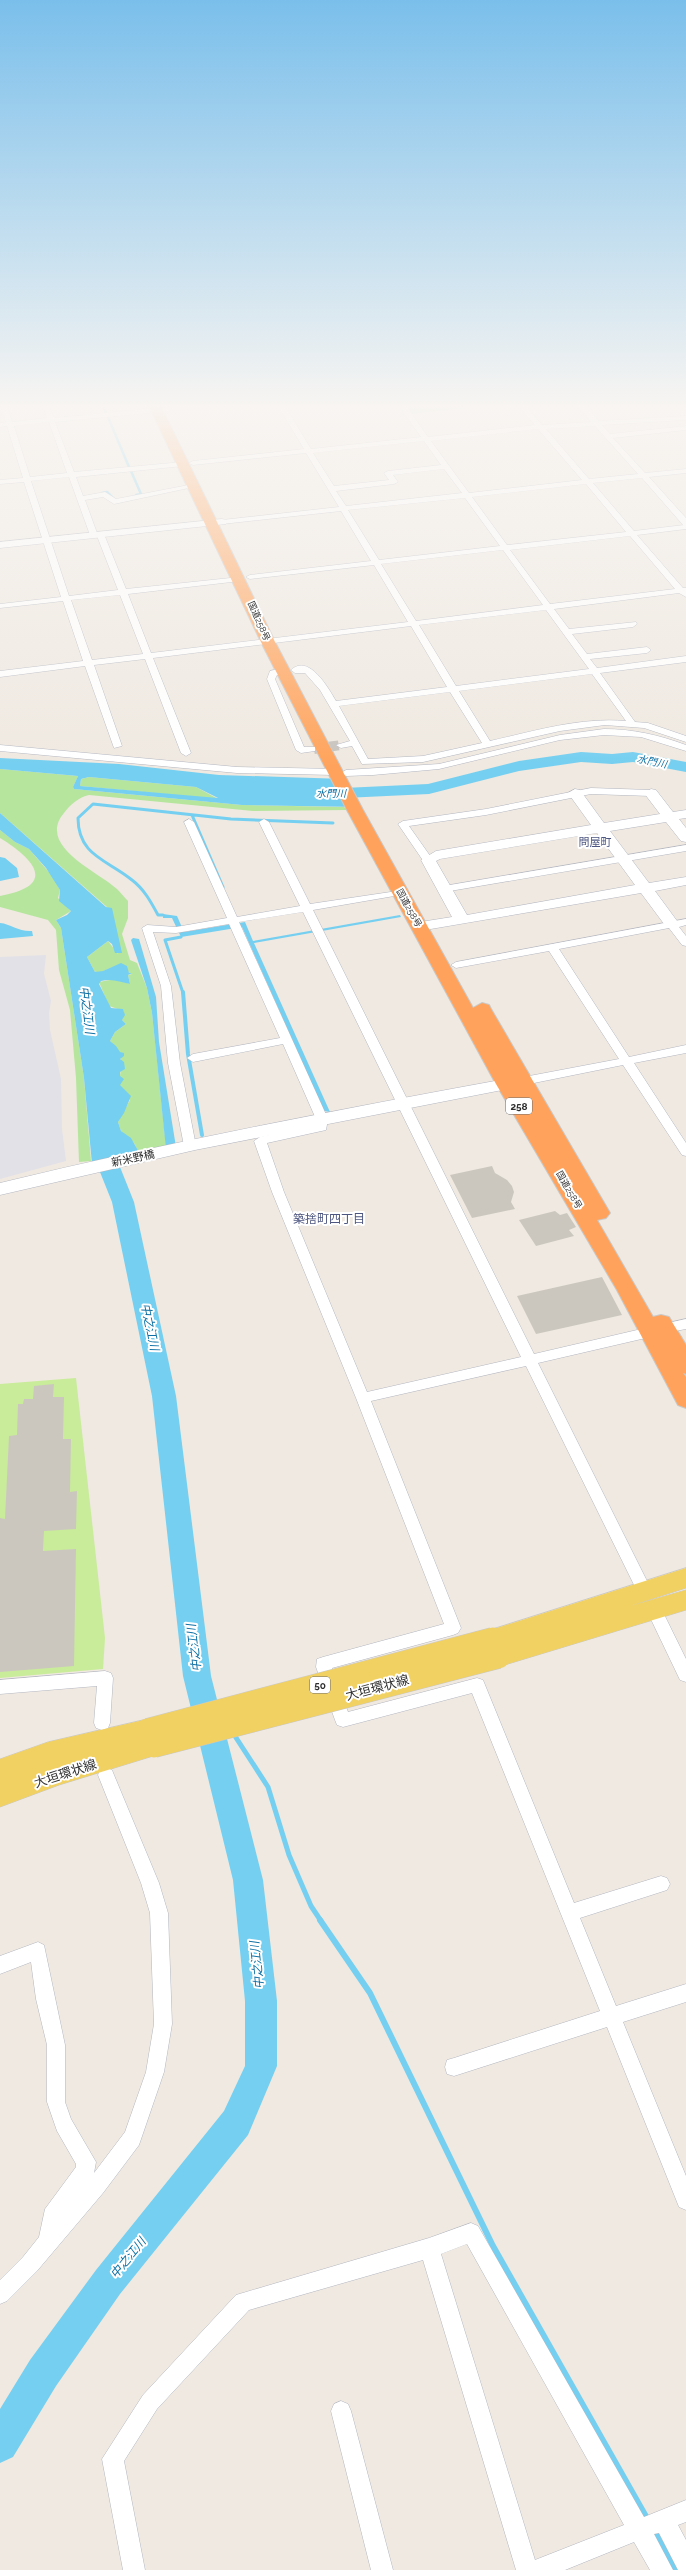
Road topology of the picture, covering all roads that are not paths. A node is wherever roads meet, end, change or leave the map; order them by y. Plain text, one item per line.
1 (42, 526) edge
2 (93, 526) edge
3 (178, 526) edge
4 (219, 526) edge
5 (353, 526) edge
6 (489, 526) edge
7 (625, 526) edge
8 (686, 527) edge
9 (97, 534) junction
10 (632, 534) junction
11 (46, 540) junction
12 (0, 545) edge
13 (505, 548) junction
14 (376, 563) junction
15 (245, 578) junction
16 (123, 592) junction
17 (684, 592) edge
18 (67, 599) junction
19 (0, 606) edge
20 (548, 606) junction
21 (413, 623) junction
22 (633, 624) dead end
23 (568, 632) junction
24 (274, 641) junction
25 (647, 650) dead end
26 (148, 656) junction
27 (585, 657) junction
28 (686, 659) edge
29 (89, 663) junction
30 (289, 670) junction
31 (597, 671) junction
32 (0, 674) edge
33 (453, 689) junction
34 (333, 704) junction
35 (630, 723) junction
36 (686, 739) edge
37 (355, 743) junction
38 (342, 745) tunnel mouth
39 (488, 745) junction
40 (117, 746) dead end
41 (0, 748) edge
42 (686, 748) edge
43 (312, 749) tunnel mouth
44 (186, 753) dead end
45 (342, 774) junction
46 (575, 793) junction
47 (651, 793) joint
48 (360, 810) junction
49 (686, 814) edge
50 (669, 816) junction
51 (189, 822) dead end
52 (264, 822) dead end
53 (601, 828) junction
54 (686, 838) edge
55 (686, 848) edge
56 (624, 859) junction
57 (428, 860) junction
58 (686, 881) edge
59 (645, 887) junction
60 (444, 889) junction
61 (400, 892) junction
62 (305, 908) junction
63 (462, 920) junction
64 (235, 924) junction
65 (679, 924) edge
66 (426, 925) junction
67 (686, 943) edge
68 (552, 947) junction
69 (456, 965) junction
70 (287, 1040) junction
71 (686, 1049) edge
72 (193, 1058) dead end
73 (626, 1060) junction
74 (515, 1082) junction
75 (404, 1104) junction
76 (322, 1119) junction
77 (188, 1146) junction
78 (686, 1152) edge
79 (0, 1189) edge
80 (686, 1324) edge
81 (657, 1330) junction
82 (530, 1360) junction
83 (686, 1365) edge
84 (363, 1398) junction
85 (686, 1399) edge
86 (686, 1578) edge
87 (649, 1600) junction
88 (686, 1600) edge
89 (686, 1675) edge
90 (0, 1688) edge
91 (102, 1723) dead end
92 (151, 1738) junction
93 (0, 1771) edge
94 (106, 1775) dead end
95 (0, 1795) edge
96 (660, 1884) dead end
97 (569, 1913) junction
98 (0, 1965) edge
99 (686, 1994) edge
100 (612, 2016) junction
101 (454, 2067) dead end
102 (686, 2200) edge
103 (48, 2241) junction
104 (429, 2248) junction
105 (0, 2294) edge
106 (341, 2410) dead end
107 (686, 2512) edge
108 (651, 2526) junction
109 (686, 2562) edge
110 (134, 2570) edge
111 (382, 2570) edge
112 (527, 2570) edge
113 (537, 2570) edge
114 (662, 2570) edge

1 - 11 street
2 - 9 street
3 - 9 street
4 - 15 highway, 国道258号 / 258
5 - 14 street
6 - 13 street
7 - 10 street
8 - 10 street
9 - 11 street
9 - 16 street
10 - 13 street
10 - 17 street
11 - 12 street
11 - 18 street
13 - 14 street
13 - 20 street
14 - 15 street
14 - 21 street
15 - 16 street
15 - 24 highway, 国道258号 / 258
16 - 18 street
16 - 26 street
17 - 20 street
18 - 19 street
18 - 29 street
20 - 21 street
20 - 23 street
21 - 24 street
21 - 33 street
22 - 23 street
23 - 27 street
24 - 26 street
24 - 30 highway, 国道258号 / 258
25 - 27 street
26 - 29 street
26 - 44 street
27 - 31 street
28 - 31 street
29 - 32 street
29 - 40 street
30 - 34 street
30 - 43 street
30 - 45 highway, 国道258号 / 258
31 - 33 street
31 - 35 street
33 - 34 street
33 - 39 street
34 - 37 street
35 - 36 street
35 - 39 street
37 - 38 street
37 - 39 street
41 - 45 street
42 - 45 street
45 - 48 highway, 国道258号 / 258
46 - 47 street
46 - 53 street
46 - 57 street
47 - 50 street
48 - 61 highway, 国道258号 / 258
48 - 66 highway, 国道258号 / 258
49 - 50 street
50 - 53 street
50 - 54 street
51 - 64 street
52 - 62 street
53 - 56 street
53 - 57 street
55 - 56 street
56 - 59 street
56 - 60 street
57 - 60 street
58 - 59 street
59 - 63 street
59 - 65 street
60 - 63 street
61 - 62 street
61 - 66 highway, 国道258号 / 258
62 - 64 street
62 - 75 street
63 - 66 street
64 - 70 street
64 - 77 street
65 - 67 street
65 - 68 street
66 - 69 highway, 国道258号 / 258
66 - 74 highway, 国道258号 / 258
68 - 69 street
68 - 73 street
69 - 74 highway, 国道258号 / 258
70 - 72 street
70 - 76 street
71 - 73 street
73 - 74 street
73 - 78 street
74 - 75 street, 新米野橋
74 - 81 highway, 国道258号 / 258
75 - 76 street, 新米野橋
75 - 82 street
76 - 77 street, 新米野橋
76 - 84 street
77 - 79 street, 新米野橋
80 - 81 street
81 - 82 street
81 - 83 highway, 国道258号 / 258
81 - 85 highway, 国道258号 / 258
82 - 84 street
82 - 87 street
84 - 97 street
86 - 87 main road, 大垣環状線 / 50
87 - 88 main road, 大垣環状線 / 50
87 - 89 street
87 - 92 main road, 大垣環状線 / 50, bridge
90 - 91 street
92 - 93 main road, 大垣環状線 / 50
92 - 95 main road, 大垣環状線 / 50
94 - 103 street
96 - 97 street
97 - 100 street
98 - 103 street
99 - 100 street
100 - 101 street
100 - 102 street
103 - 105 street
104 - 108 street
104 - 110 street
104 - 112 street
106 - 111 street
107 - 108 street
108 - 109 street
108 - 113 street
108 - 114 street

